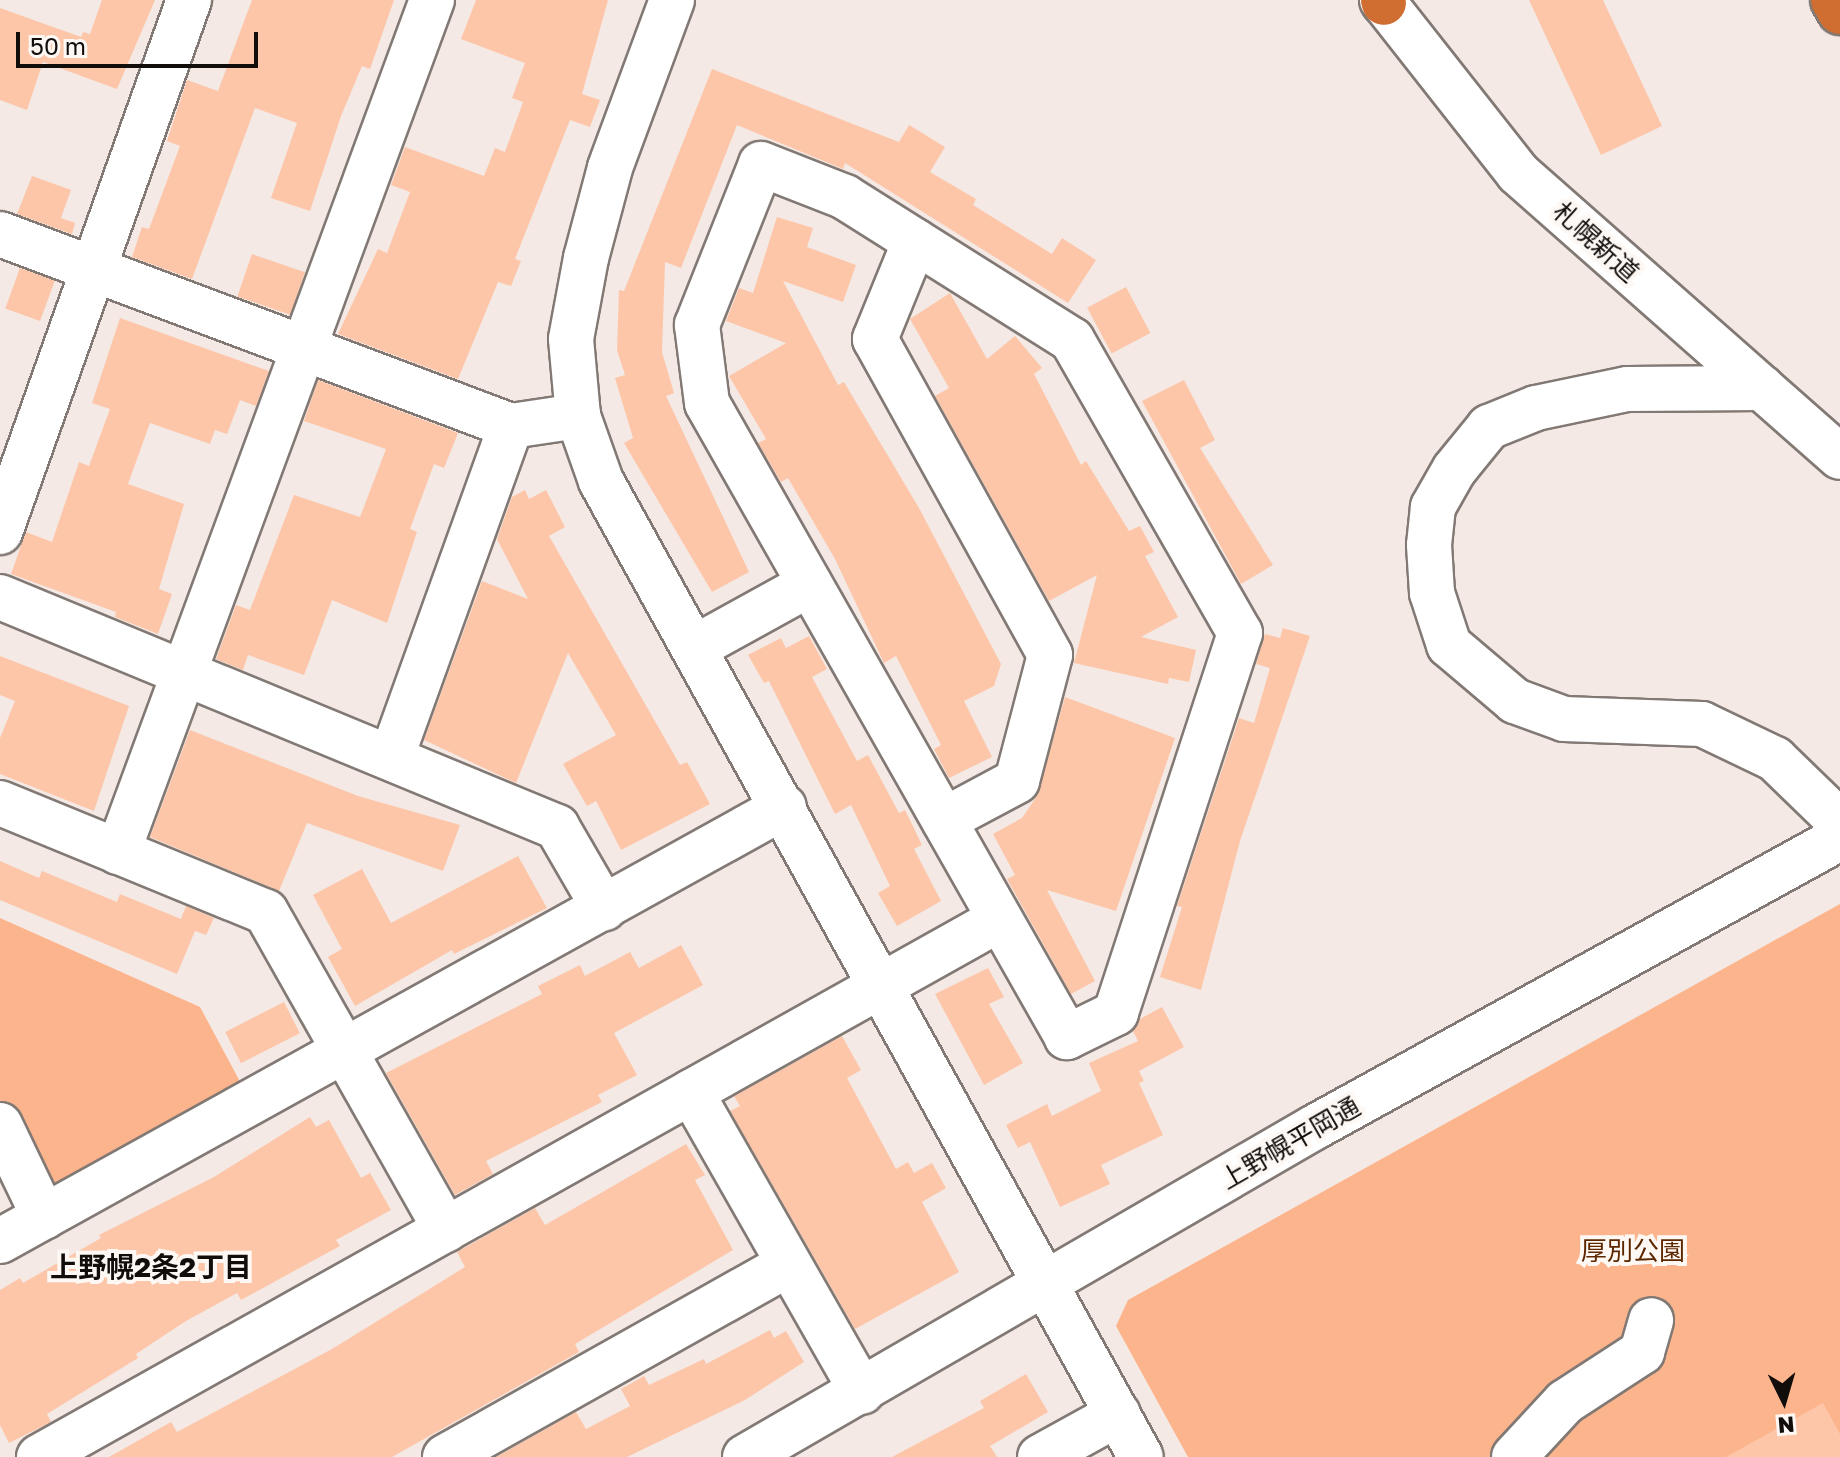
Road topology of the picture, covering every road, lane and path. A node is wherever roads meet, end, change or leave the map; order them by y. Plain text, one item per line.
1 (189, 0) edge
2 (432, 0) edge
3 (672, 0) edge
4 (1833, 0) edge
5 (1383, 1) edge
6 (1840, 12) edge
7 (0, 234) edge
8 (915, 241) junction
9 (97, 270) junction
10 (305, 348) junction
11 (1762, 388) junction
12 (578, 416) junction
13 (511, 426) junction
14 (1840, 457) edge
15 (0, 532) edge
16 (810, 584) junction
17 (0, 597) edge
18 (694, 648) junction
19 (185, 672) junction
20 (392, 756) junction
21 (0, 803) edge
22 (784, 807) junction
23 (944, 820) junction
24 (1840, 822) edge
25 (1840, 838) edge
26 (118, 852) junction
27 (604, 908) junction
28 (1000, 919) junction
29 (884, 984) junction
30 (346, 1052) junction
31 (691, 1092) junction
32 (0, 1125) edge
33 (44, 1217) junction
34 (446, 1230) junction
35 (0, 1241) edge
36 (789, 1264) junction
37 (1043, 1284) junction
38 (1651, 1320) dead end
39 (862, 1392) junction
40 (1118, 1414) junction
41 (39, 1457) edge
42 (445, 1457) edge
43 (745, 1457) edge
44 (1040, 1457) edge
45 (1141, 1457) edge
46 (1514, 1457) edge

1 - 9 street
2 - 10 street
3 - 12 street
4 - 6 highway
5 - 11 street, 札幌新道
7 - 9 street
8 - 16 street
8 - 23 street
8 - 28 street
9 - 10 street
9 - 15 street
10 - 13 street
10 - 19 street
11 - 14 street, 札幌新道
11 - 24 street
12 - 13 street
12 - 18 street
13 - 20 street
16 - 18 street
16 - 23 street
17 - 19 street
18 - 22 street
19 - 20 street
19 - 26 street
20 - 27 street
21 - 26 street
22 - 27 street
22 - 29 street
23 - 28 street
25 - 37 street, 上野幌平岡通
26 - 30 street
27 - 30 street
28 - 29 street
29 - 31 street
29 - 37 street
30 - 33 street
30 - 34 street
31 - 34 street
31 - 36 street
32 - 33 street
33 - 35 street
34 - 41 street
36 - 39 street
36 - 42 street
37 - 39 street, 上野幌平岡通
37 - 40 street
38 - 46 street
39 - 43 street, 上野幌平岡通
40 - 44 street
40 - 45 street

